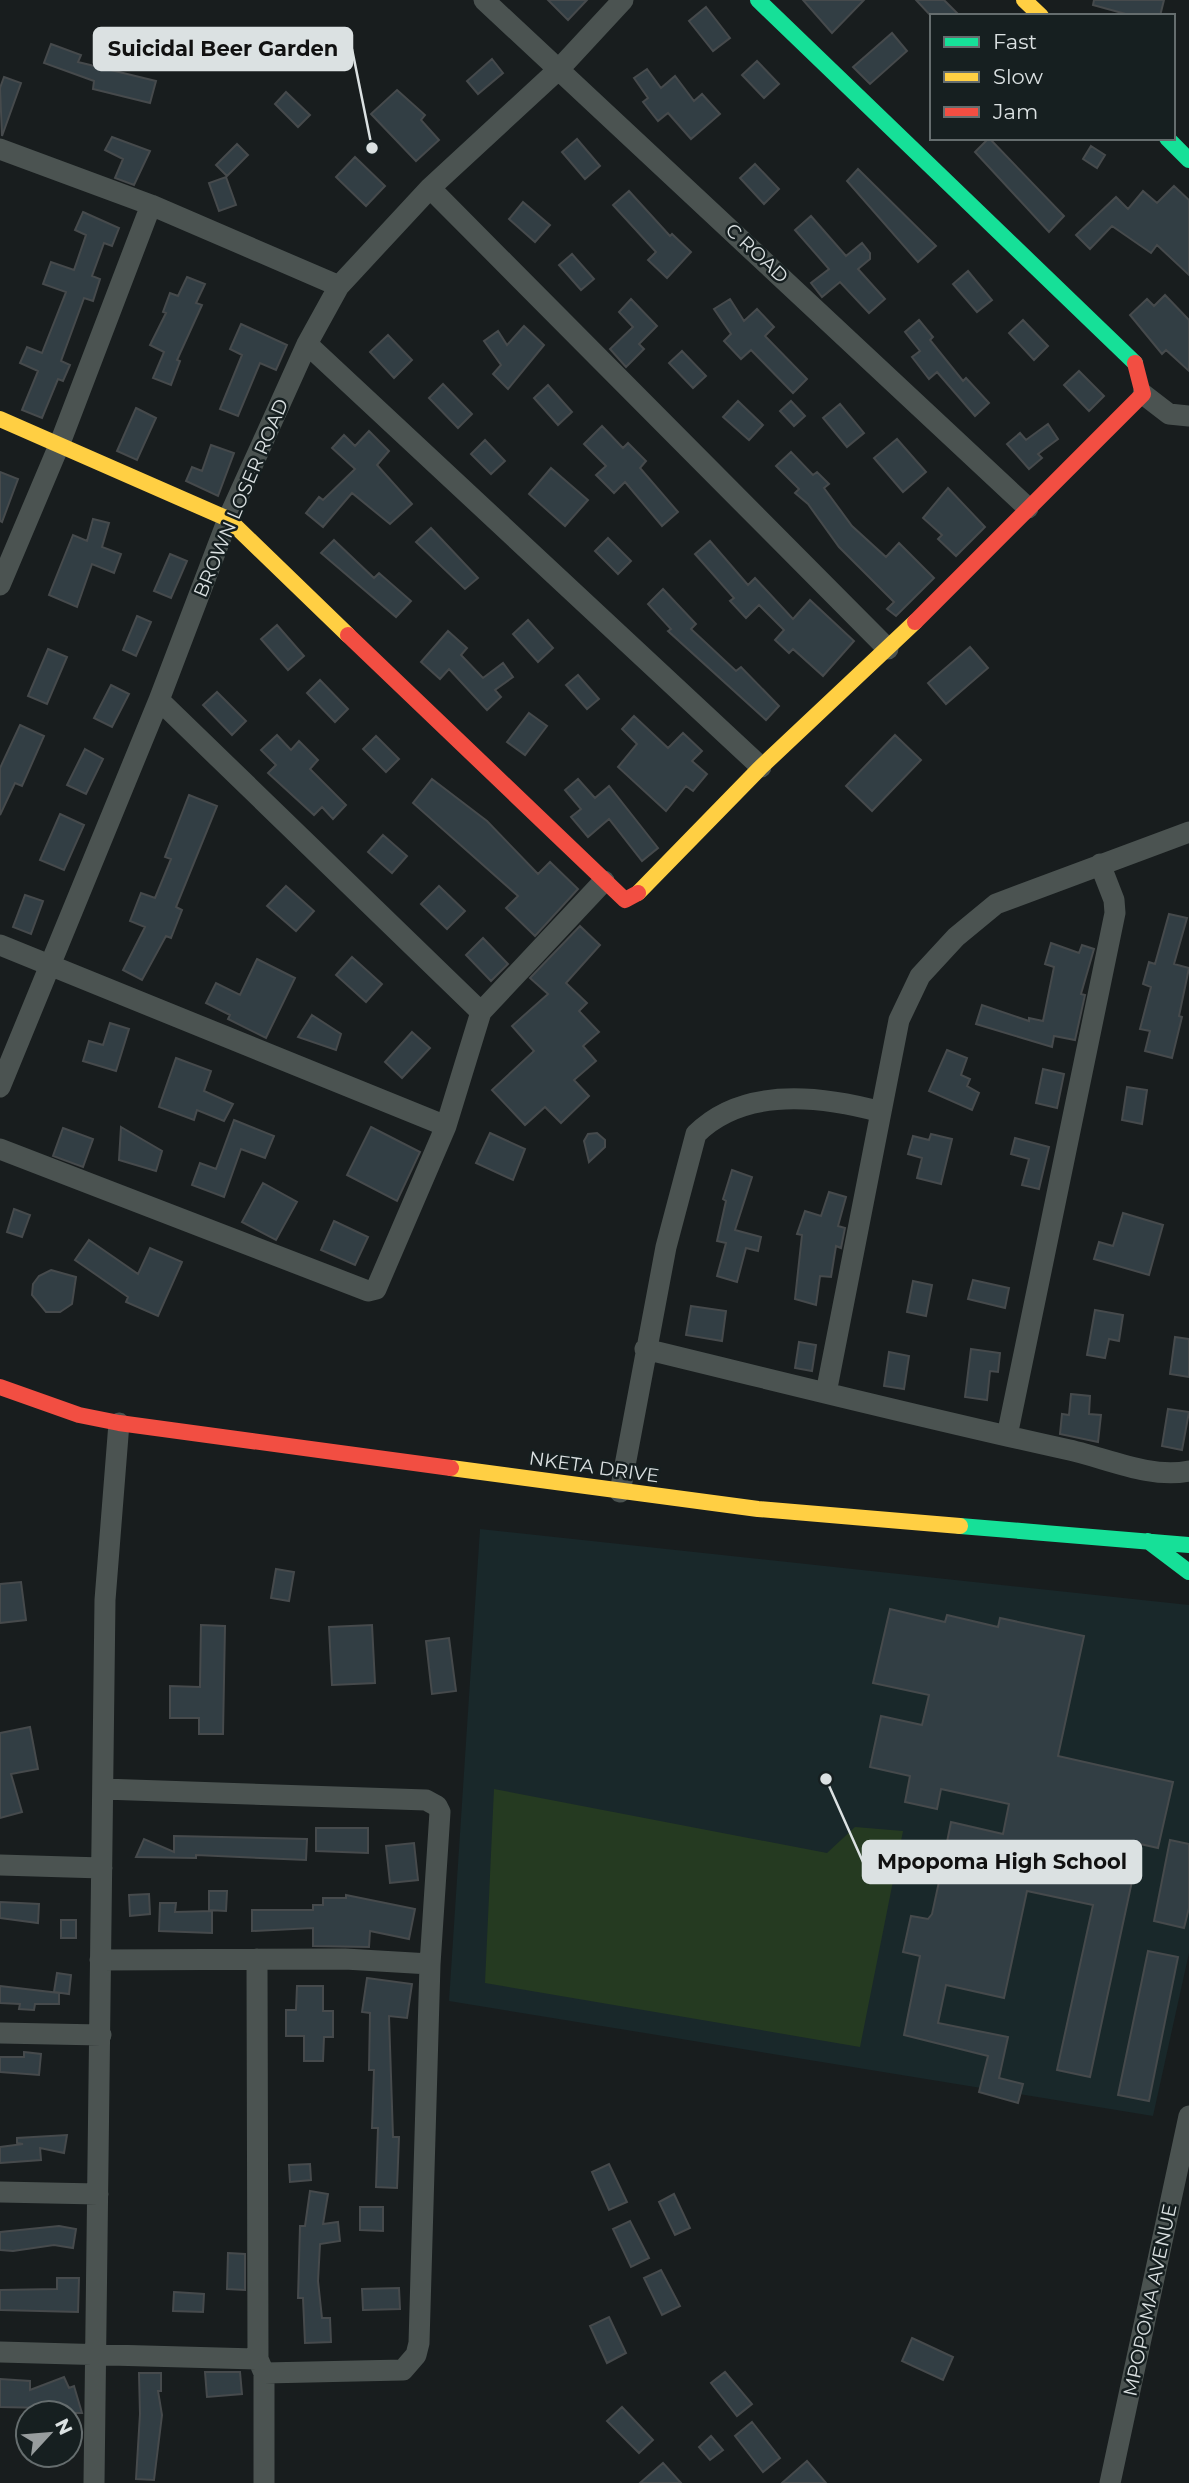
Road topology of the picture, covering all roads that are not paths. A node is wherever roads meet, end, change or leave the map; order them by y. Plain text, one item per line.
1 (484, 0) edge
2 (623, 0) edge
3 (758, 0) edge
4 (559, 68) junction
5 (1169, 140) edge
6 (0, 149) edge
7 (1189, 160) edge
8 (430, 188) junction
9 (151, 205) junction
10 (339, 286) junction
11 (307, 344) junction
12 (1143, 394) junction
13 (1189, 416) edge
14 (0, 419) edge
15 (60, 443) junction
16 (1028, 508) junction
17 (228, 519) junction
18 (0, 585) edge
19 (888, 649) junction
20 (159, 700) junction
21 (761, 766) junction
22 (1189, 832) edge
23 (1100, 864) junction
24 (604, 881) junction
25 (0, 945) edge
26 (48, 967) junction
27 (481, 1012) junction
28 (0, 1087) edge
29 (881, 1112) junction
30 (446, 1126) junction
31 (0, 1149) edge
32 (645, 1349) junction
33 (0, 1387) edge
34 (826, 1393) junction
35 (119, 1423) junction
36 (1007, 1436) junction
37 (1189, 1471) edge
38 (620, 1492) junction
39 (1189, 1532) edge
40 (1147, 1541) junction
41 (1189, 1545) edge
42 (1189, 1572) edge
43 (103, 1789) junction
44 (0, 1866) edge
45 (102, 1868) junction
46 (257, 1958) junction
47 (100, 1960) junction
48 (430, 1964) junction
49 (0, 2033) edge
50 (101, 2035) junction
51 (1189, 2116) edge
52 (0, 2192) edge
53 (98, 2193) junction
54 (0, 2352) edge
55 (96, 2354) junction
56 (261, 2366) junction
57 (94, 2483) edge
58 (264, 2483) edge
59 (1110, 2483) edge

1 - 4 street, C ROAD
2 - 4 street, BROWN LOSER ROAD
3 - 12 street
4 - 8 street, BROWN LOSER ROAD
4 - 16 street, C ROAD
5 - 7 street
6 - 9 street
8 - 10 street, BROWN LOSER ROAD
8 - 19 street
9 - 10 street
9 - 15 street
10 - 11 street, BROWN LOSER ROAD
11 - 17 street, BROWN LOSER ROAD
11 - 21 street
12 - 13 street
12 - 16 street
14 - 15 street
15 - 17 street
15 - 18 street
16 - 19 street
17 - 20 street, BROWN LOSER ROAD
17 - 24 street
19 - 21 street
20 - 26 street, BROWN LOSER ROAD
20 - 27 street
21 - 24 street
22 - 23 street
23 - 29 street
23 - 36 street
24 - 27 street
25 - 26 street
26 - 28 street, BROWN LOSER ROAD
26 - 30 street
27 - 30 street
29 - 32 street
29 - 34 street
30 - 31 street
32 - 34 street
32 - 38 street
33 - 35 street, NKETA DRIVE
34 - 36 street
35 - 38 street, NKETA DRIVE
35 - 43 street
36 - 37 street
38 - 40 street, NKETA DRIVE
39 - 40 street
40 - 41 street, NKETA DRIVE
40 - 42 street
43 - 45 street
43 - 48 street
44 - 45 street
45 - 47 street
46 - 47 street
46 - 48 street
46 - 56 street
47 - 50 street
48 - 56 street
49 - 50 street
50 - 53 street
51 - 59 street, MPOPOMA AVENUE
52 - 53 street
53 - 55 street
54 - 55 street
55 - 56 street
55 - 57 street
56 - 58 street

